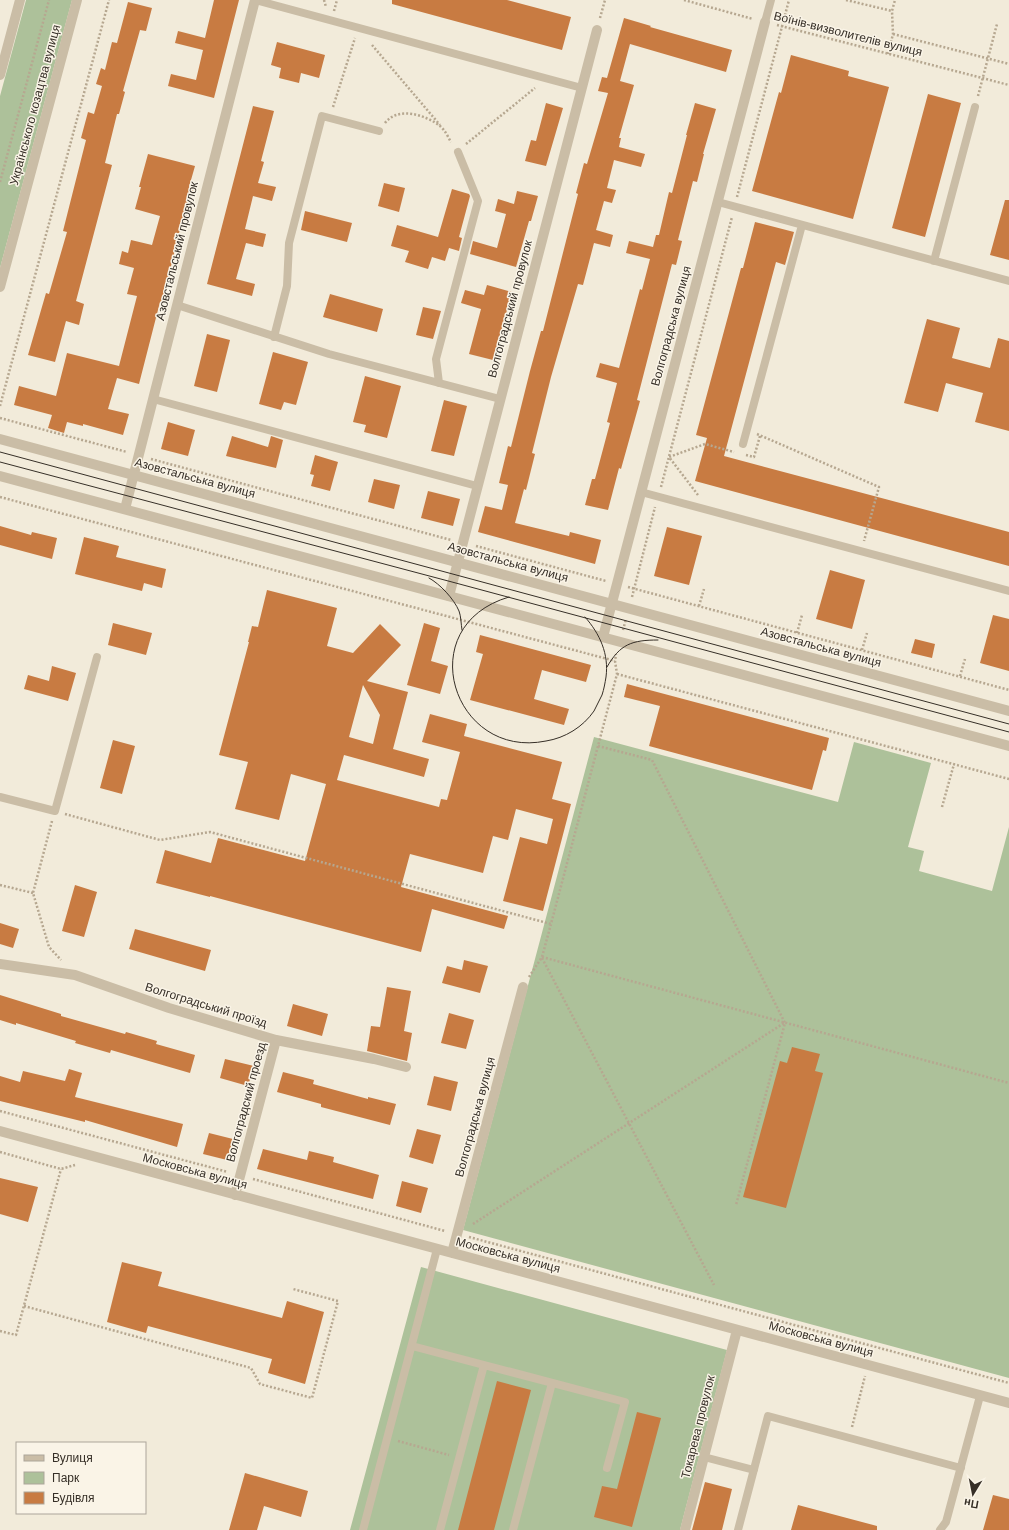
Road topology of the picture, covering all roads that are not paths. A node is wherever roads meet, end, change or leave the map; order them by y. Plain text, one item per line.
1 (20, 0) edge
2 (77, 0) edge
3 (255, 0) edge
4 (771, 0) edge
5 (765, 22) joint
6 (597, 30) road end
7 (0, 75) edge
8 (582, 88) junction
9 (975, 107) road end
10 (379, 131) road end
11 (458, 152) road end
12 (718, 202) junction
13 (802, 225) junction
14 (934, 261) junction
15 (1009, 281) edge
16 (0, 287) edge
17 (177, 305) junction
18 (274, 337) junction
19 (439, 383) junction
20 (153, 399) junction
21 (500, 399) junction
22 (0, 439) edge
23 (743, 444) dead end
24 (133, 475) junction
25 (0, 476) edge
26 (477, 486) junction
27 (641, 492) junction
28 (125, 509) junction
29 (458, 562) junction
30 (1009, 591) edge
31 (449, 596) junction
32 (612, 604) junction
33 (603, 637) junction
34 (97, 657) dead end
35 (1009, 711) edge
36 (1009, 746) edge
37 (0, 797) edge
38 (0, 964) edge
39 (523, 987) road end
40 (276, 1040) junction
41 (406, 1067) dead end
42 (0, 1131) edge
43 (235, 1195) junction
44 (437, 1249) junction
45 (452, 1253) junction
46 (737, 1330) junction
47 (412, 1346) junction
48 (484, 1365) junction
49 (552, 1383) junction
50 (980, 1396) junction
51 (1009, 1403) edge
52 (704, 1457) junction
53 (607, 1468) dead end
54 (961, 1468) junction
55 (754, 1470) junction
56 (363, 1530) edge
57 (440, 1530) edge
58 (513, 1530) edge
59 (685, 1530) edge
60 (738, 1530) edge
61 (940, 1530) edge

1 - 7 street
2 - 16 street, Українського козацтва вулиця
3 - 8 lane
3 - 17 street, Азовстальський провулок
4 - 5 lane
5 - 12 street, Волгоградська вулиця
6 - 8 street, Волгоградський провулок
8 - 21 street, Волгоградський провулок
9 - 14 lane
10 - 18 lane
11 - 19 lane
12 - 13 lane
12 - 27 street, Волгоградська вулиця
13 - 14 lane
13 - 23 lane
14 - 15 lane
17 - 18 lane
17 - 20 street, Азовстальський провулок
18 - 19 lane
19 - 21 lane
20 - 24 street, Азовстальський провулок
20 - 26 lane
21 - 26 street, Волгоградський провулок
22 - 24 street, Азовстальська вулиця
24 - 28 street, Азовстальський провулок
24 - 29 street, Азовстальська вулиця
25 - 28 street
26 - 29 street, Волгоградський провулок
27 - 30 lane
27 - 32 street, Волгоградська вулиця
28 - 31 street
29 - 31 street, Волгоградський провулок
29 - 32 street, Азовстальська вулиця
31 - 33 street
32 - 33 street, Волгоградська вулиця
32 - 35 street, Азовстальська вулиця
33 - 36 street
34 - 37 lane
38 - 40 street, Волгоградський проїзд
39 - 45 street, Волгоградська вулиця
40 - 41 street, Волгоградський проїзд
40 - 43 street, Волгоградский проезд
42 - 43 street, Московська вулиця
43 - 44 street, Московська вулиця
44 - 45 street, Московська вулиця
44 - 47 lane
45 - 46 street, Московська вулиця
46 - 50 street, Московська вулиця
46 - 52 street, Токарева провулок
47 - 48 lane
47 - 56 lane
48 - 49 lane
48 - 57 lane
49 - 53 lane
49 - 58 lane
50 - 51 street, Московська вулиця
50 - 54 lane
52 - 55 lane
52 - 59 street, Токарева провулок
54 - 55 lane
54 - 61 lane
55 - 60 lane

